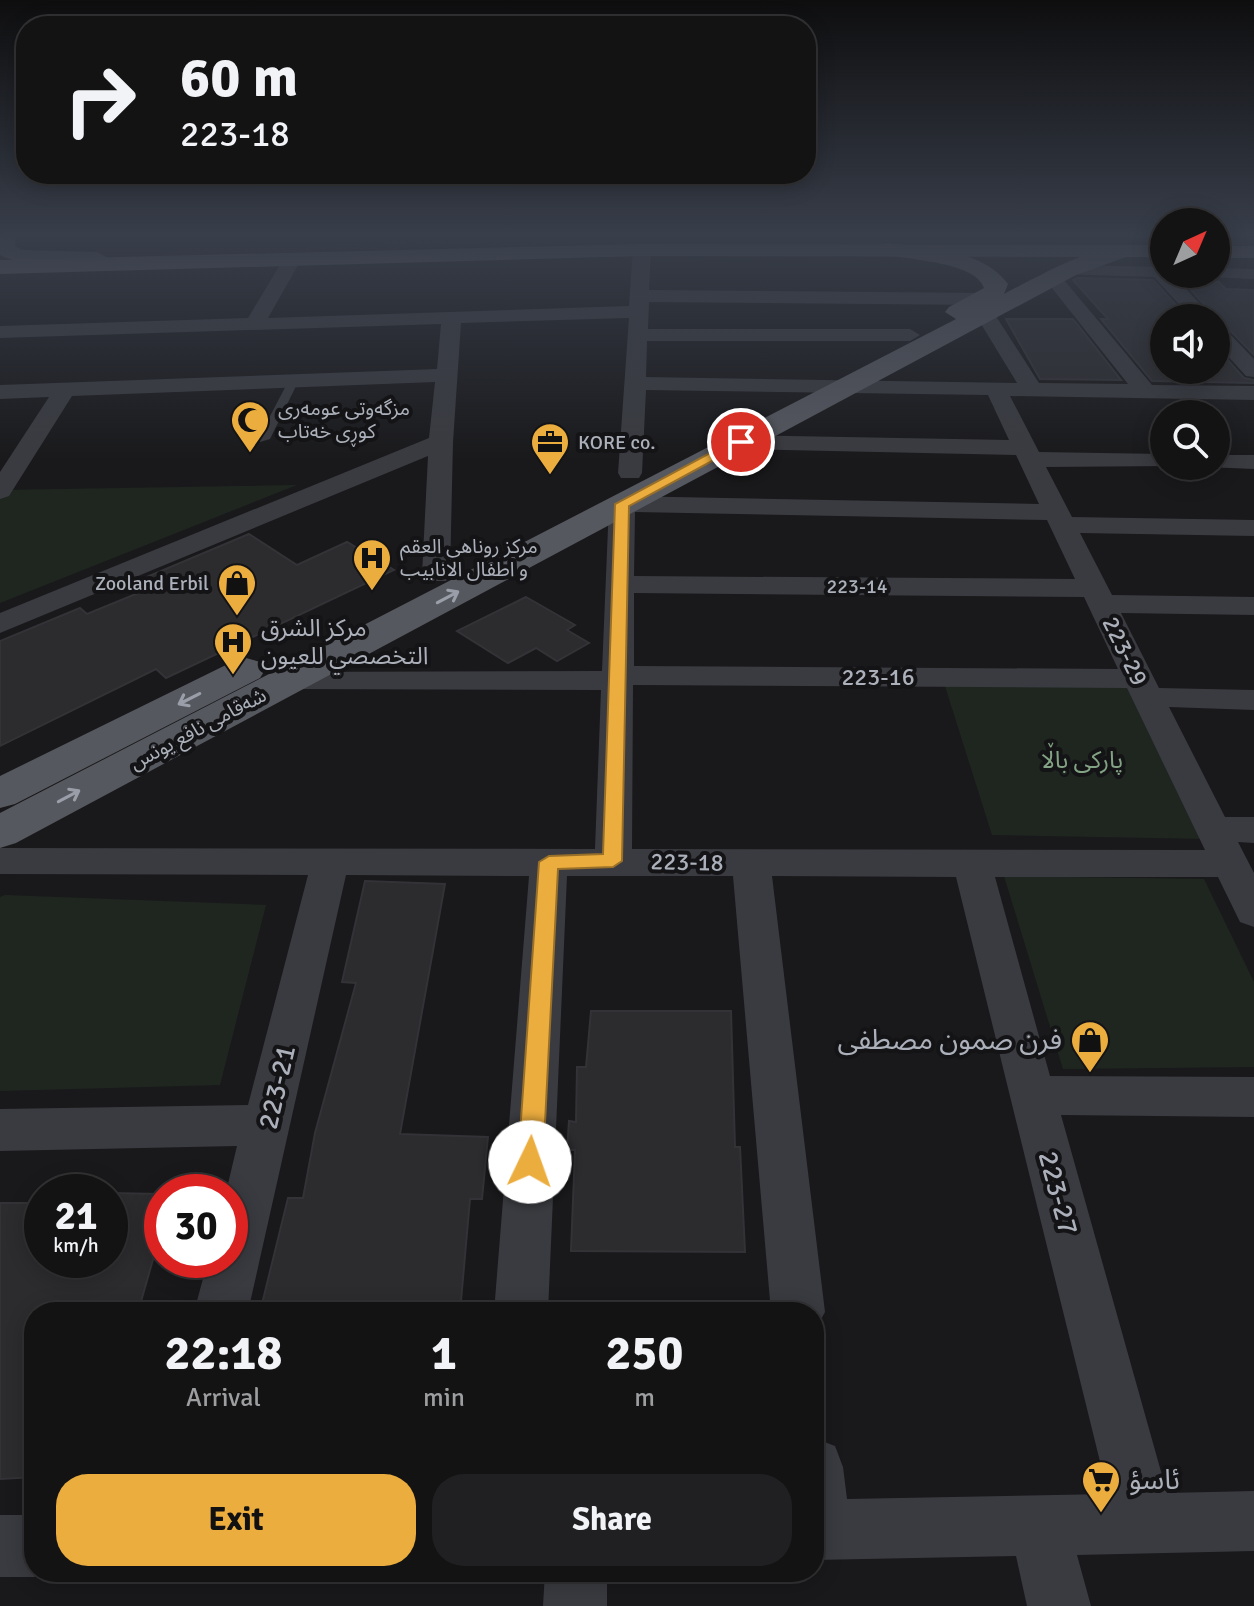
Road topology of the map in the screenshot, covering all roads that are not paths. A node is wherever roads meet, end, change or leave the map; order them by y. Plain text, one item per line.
1 (262, 311) edge
2 (539, 311) edge
3 (639, 311) edge
4 (972, 311) edge
5 (976, 311) edge
6 (988, 311) edge
7 (1088, 311) edge
8 (452, 317) junction
9 (256, 322) junction
10 (0, 332) edge
11 (637, 335) junction
12 (910, 335) junction
13 (1230, 346) edge
14 (1254, 371) edge
15 (447, 375) junction
16 (294, 380) junction
17 (635, 383) junction
18 (811, 384) junction
19 (849, 385) junction
20 (65, 389) junction
21 (996, 390) junction
22 (1033, 390) junction
23 (0, 392) edge
24 (1146, 392) junction
25 (1254, 393) edge
26 (264, 439) dead end
27 (441, 442) junction
28 (741, 442) junction
29 (1028, 454) junction
30 (1150, 460) edge
31 (1230, 462) edge
32 (1254, 462) edge
33 (615, 490) junction
34 (0, 491) edge
35 (1060, 519) junction
36 (1254, 528) edge
37 (436, 575) junction
38 (620, 584) junction
39 (1098, 596) junction
40 (1254, 606) edge
41 (0, 624) edge
42 (617, 678) junction
43 (293, 679) junction
44 (1144, 688) junction
45 (1254, 700) edge
46 (0, 794) edge
47 (1213, 829) junction
48 (1254, 830) edge
49 (0, 832) edge
50 (0, 861) edge
51 (613, 861) junction
52 (330, 862) junction
53 (549, 862) junction
54 (751, 863) junction
55 (972, 864) junction
56 (1230, 864) junction
57 (1254, 912) edge
58 (1033, 1095) junction
59 (1254, 1097) edge
60 (268, 1125) junction
61 (0, 1130) edge
62 (224, 1302) edge
63 (522, 1302) edge
64 (797, 1302) edge
65 (1254, 1521) edge
66 (1145, 1523) junction
67 (1039, 1525) junction
68 (824, 1530) edge
69 (0, 1546) edge
70 (24, 1546) edge
71 (576, 1582) edge
72 (575, 1606) edge
73 (1059, 1606) edge

1 - 9 street
2 - 8 street
3 - 11 street
4 - 12 main road, شەقامی نافع یونس
5 - 19 main road, شەقامی نافع یونس
6 - 22 street
7 - 24 street
8 - 9 street
8 - 15 street
9 - 10 street
11 - 12 street
11 - 17 street
12 - 18 main road, شەقامی نافع یونس
13 - 14 street
15 - 16 street
15 - 27 street
16 - 20 street
16 - 26 lane
17 - 18 street
17 - 33 street
18 - 19 street
18 - 33 main road, شەقامی نافع یونس
19 - 21 street
19 - 28 main road, شەقامی نافع یونس
20 - 23 street
20 - 34 street
21 - 22 street
21 - 29 street, 223-29
22 - 24 street
24 - 25 street
27 - 37 street
27 - 41 street
28 - 29 street
28 - 33 main road, شەقامی نافع یونس
29 - 30 street
29 - 35 street, 223-29
31 - 32 street
33 - 35 street
33 - 37 main road, شەقامی نافع یونس
33 - 38 street
43 -> 33 main road, شەقامی نافع یونس
35 - 36 street
35 - 39 street, 223-29
37 -> 46 main road, شەقامی نافع یونس
38 - 39 street, 223-14
38 - 42 street
39 - 40 street, 223-14
39 - 44 street, 223-29
42 - 43 street, 223-16
42 - 44 street, 223-16
42 - 51 street
49 -> 43 main road, شەقامی نافع یونس
44 - 45 street, 223-16
44 - 47 street, 223-29
47 - 48 street
47 - 56 street, 223-29
50 - 52 street, 223-18
51 - 53 street, 223-18
51 - 54 street, 223-18
52 - 53 street, 223-18
52 - 60 street, 223-21
53 - 63 street
54 - 55 street, 223-18
54 - 64 street
55 - 56 street, 223-18
55 - 58 street, 223-27
56 - 57 street, 223-29
58 - 59 street
58 - 66 street, 223-27
60 - 61 street
60 - 62 street, 223-21
65 - 66 street
66 - 67 street
67 - 68 street
67 - 73 street
69 - 70 street
71 - 72 street

